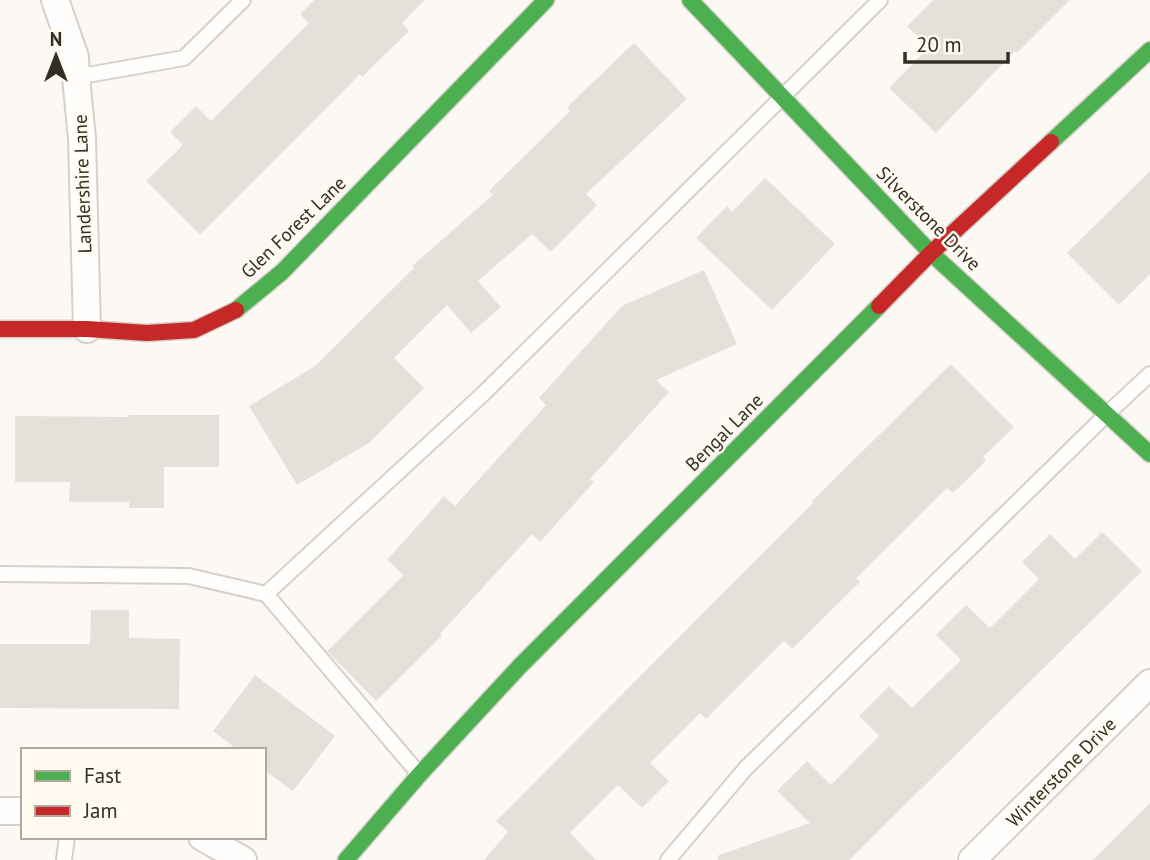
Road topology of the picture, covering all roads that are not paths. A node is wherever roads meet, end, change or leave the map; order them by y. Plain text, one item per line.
1 (55, 0) edge
2 (243, 0) edge
3 (546, 0) edge
4 (690, 0) edge
5 (880, 0) edge
6 (1150, 50) edge
7 (76, 77) junction
8 (782, 96) junction
9 (931, 253) junction
10 (0, 329) edge
11 (87, 329) junction
12 (1150, 374) edge
13 (1107, 414) junction
14 (1150, 454) edge
15 (0, 573) edge
16 (266, 594) junction
17 (1150, 683) edge
18 (419, 774) junction
19 (0, 811) edge
20 (21, 811) edge
21 (66, 839) edge
22 (206, 839) edge
23 (64, 860) edge
24 (243, 860) edge
25 (346, 860) edge
26 (668, 860) edge
27 (972, 860) edge

1 - 7 street, Landershire Lane
2 - 7 lane
3 - 11 street, Glen Forest Lane
4 - 8 street, Silverstone Drive
5 - 8 lane
6 - 9 street, Bengal Lane
7 - 11 street, Landershire Lane
8 - 9 street, Silverstone Drive
8 - 16 lane
9 - 13 street, Silverstone Drive
9 - 18 street, Bengal Lane
10 - 11 street, Glen Forest Lane
12 - 13 lane
13 - 14 street, Silverstone Drive
13 - 26 lane
15 - 16 lane
16 - 18 lane
17 - 27 street, Winterstone Drive
18 - 25 street, Bengal Lane
19 - 20 street
21 - 23 lane
22 - 24 street

